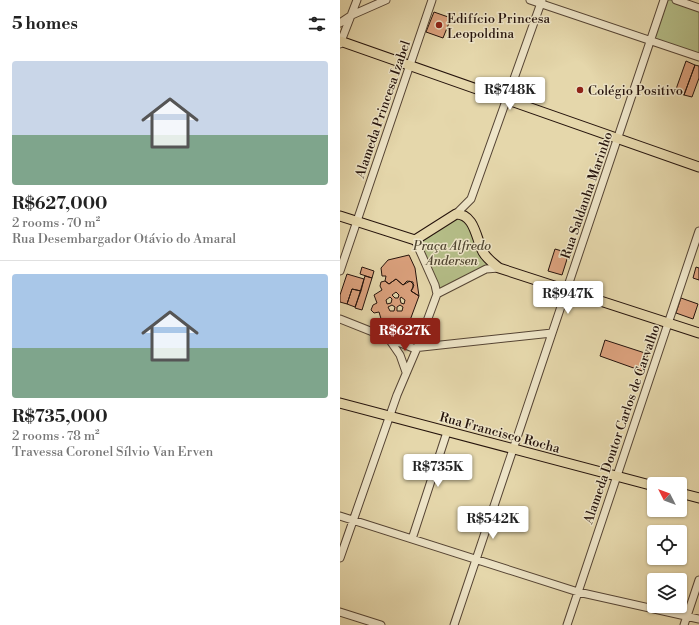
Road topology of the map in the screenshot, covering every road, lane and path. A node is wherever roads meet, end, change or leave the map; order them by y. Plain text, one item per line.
1 (357, 0) edge
2 (386, 0) edge
3 (432, 0) edge
4 (530, 0) edge
5 (664, 0) edge
6 (676, 0) edge
7 (541, 2) edge
8 (699, 8) edge
9 (352, 15) junction
10 (340, 23) edge
11 (650, 41) junction
12 (340, 42) edge
13 (699, 57) edge
14 (409, 64) junction
15 (506, 99) junction
16 (617, 138) junction
17 (699, 167) edge
18 (456, 214) junction
19 (340, 216) edge
20 (357, 221) junction
21 (699, 231) edge
22 (415, 240) junction
23 (342, 260) edge
24 (499, 268) junction
25 (340, 271) edge
26 (567, 290) junction
27 (437, 294) junction
28 (340, 319) edge
29 (668, 323) junction
30 (552, 333) junction
31 (699, 333) edge
32 (388, 339) junction
33 (417, 348) junction
34 (406, 372) junction
35 (340, 403) edge
36 (389, 416) junction
37 (447, 432) junction
38 (513, 449) junction
39 (616, 476) junction
40 (647, 484) edge
41 (687, 495) edge
42 (699, 498) edge
43 (340, 516) edge
44 (353, 520) junction
45 (412, 539) junction
46 (340, 558) edge
47 (476, 559) junction
48 (699, 580) edge
49 (578, 592) junction
50 (340, 612) edge
51 (687, 616) junction
52 (699, 619) edge
53 (381, 625) edge
54 (454, 625) edge
55 (567, 625) edge
56 (684, 625) edge

1 - 9 street
2 - 9 street
3 - 14 street, Alameda Princesa Izabel
4 - 7 street
5 - 11 street, Rua Saldanha Marinho
6 - 8 street
7 - 11 street
7 - 15 street
9 - 10 street
9 - 12 street
11 - 13 street
11 - 16 street, Rua Saldanha Marinho
12 - 14 main road
14 - 15 main road
14 - 20 street, Alameda Princesa Izabel
15 - 16 main road
15 - 18 street
16 - 17 main road
16 - 26 street, Rua Saldanha Marinho
18 - 22 main road
18 - 24 main road
19 - 20 main road
20 - 22 main road
20 - 23 street, Alameda Princesa Izabel
21 - 29 street, Alameda Doutor Carlos de Carvalho
22 - 27 street
23 - 25 street, Alameda Princesa Izabel
24 - 26 main road
24 - 27 street
26 - 29 main road
26 - 30 street, Rua Saldanha Marinho
27 - 33 street
28 - 32 street
29 - 31 main road
29 - 39 street, Alameda Doutor Carlos de Carvalho
30 - 33 street
30 - 38 street, Rua Saldanha Marinho
32 - 33 street
32 - 34 street
33 - 34 street
34 - 36 street
35 - 36 main road, Rua Francisco Rocha
36 - 37 main road, Rua Francisco Rocha
36 - 44 street
37 - 38 main road, Rua Francisco Rocha
37 - 45 street
38 - 39 main road, Rua Francisco Rocha
38 - 47 street, Rua Saldanha Marinho
39 - 40 main road, Rua Francisco Rocha
39 - 49 street, Alameda Doutor Carlos de Carvalho
41 - 42 main road
43 - 44 street
44 - 45 street
44 - 46 street
45 - 47 street
47 - 49 street
47 - 54 street, Rua Saldanha Marinho
48 - 51 street
49 - 51 street
49 - 55 street, Alameda Doutor Carlos de Carvalho
50 - 53 street
51 - 52 street
51 - 56 street

